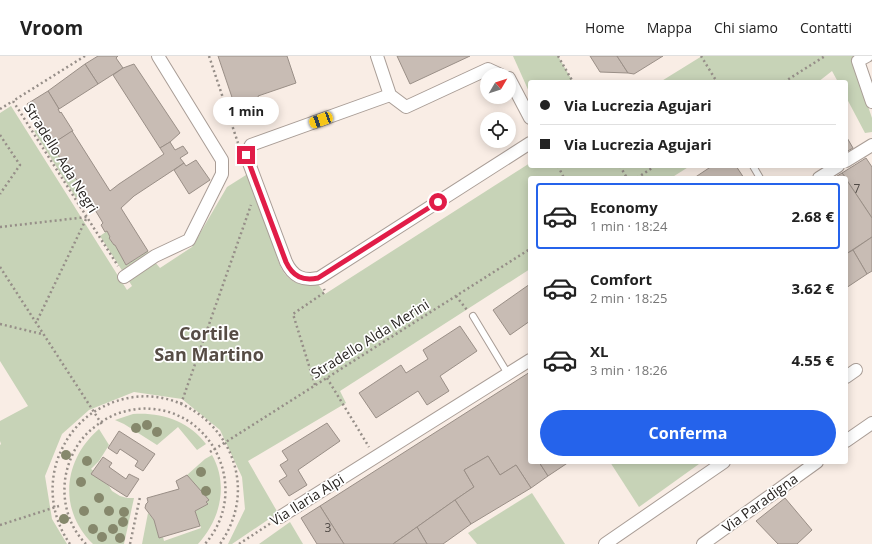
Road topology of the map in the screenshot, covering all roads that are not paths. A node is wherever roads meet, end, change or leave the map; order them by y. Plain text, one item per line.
1 (158, 56) edge
2 (377, 56) edge
3 (867, 56) edge
4 (480, 73) edge
5 (516, 91) edge
6 (390, 95) junction
7 (872, 102) edge
8 (528, 114) edge
9 (528, 143) edge
10 (872, 144) edge
11 (848, 160) edge
12 (835, 168) edge
13 (822, 176) edge
14 (124, 277) road end
15 (473, 316) road end
16 (528, 361) edge
17 (508, 374) junction
18 (872, 422) edge
19 (848, 440) edge
20 (721, 464) edge
21 (814, 464) edge
22 (280, 517) road end
23 (605, 544) edge
24 (703, 544) edge

1 - 14 street
2 - 6 street
3 - 7 street
4 - 6 street
5 - 8 street
6 - 9 street
10 - 11 street
12 - 13 street
15 - 17 lane
16 - 17 street, Via Ilaria Alpi
17 - 22 street, Via Ilaria Alpi
18 - 19 street
20 - 23 street
21 - 24 street, Via Paradigna

